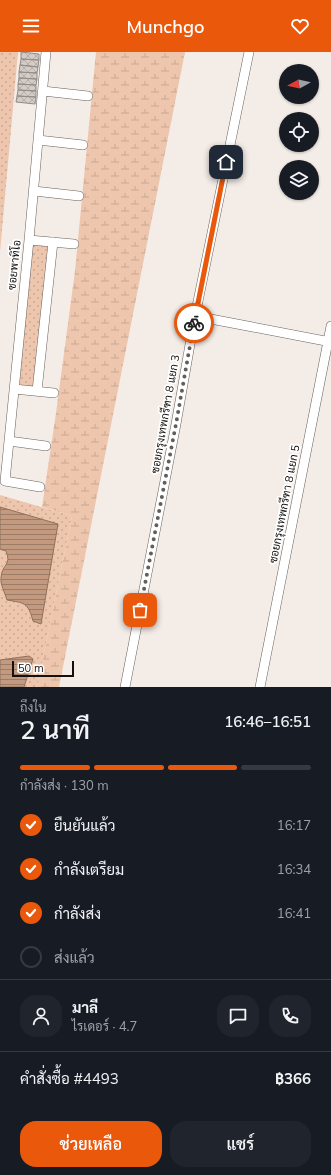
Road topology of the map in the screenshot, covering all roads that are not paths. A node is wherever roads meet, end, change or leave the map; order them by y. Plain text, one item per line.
1 (46, 52) edge
2 (249, 52) edge
3 (43, 91) junction
4 (88, 96) dead end
5 (38, 140) junction
6 (83, 145) dead end
7 (34, 191) junction
8 (79, 196) dead end
9 (29, 240) junction
10 (53, 242) junction
11 (74, 244) dead end
12 (195, 316) junction
13 (331, 326) edge
14 (330, 341) edge
15 (14, 389) junction
16 (37, 391) junction
17 (54, 393) dead end
18 (8, 441) junction
19 (46, 446) dead end
20 (40, 487) dead end
21 (125, 687) edge
22 (260, 687) edge

1 - 3 street, ซอยพาทิโอ
2 - 12 street, ซอยกรุงเทพกรีฑา 8 แยก 3
3 - 4 street
3 - 5 street, ซอยพาทิโอ
5 - 6 street
5 - 7 street, ซอยพาทิโอ
7 - 8 street
7 - 9 street, ซอยพาทิโอ
9 - 10 street
9 - 15 street, ซอยพาทิโอ
10 - 11 street
10 - 16 street
12 - 14 street
12 - 21 street, ซอยกรุงเทพกรีฑา 8 แยก 3
13 - 14 street, ซอยกรุงเทพกรีฑา 8 แยก 5
14 - 22 street, ซอยกรุงเทพกรีฑา 8 แยก 5
15 - 16 street
15 - 18 street, ซอยพาทิโอ
16 - 17 street
18 - 19 street
18 - 20 street, ซอยพาทิโอ

